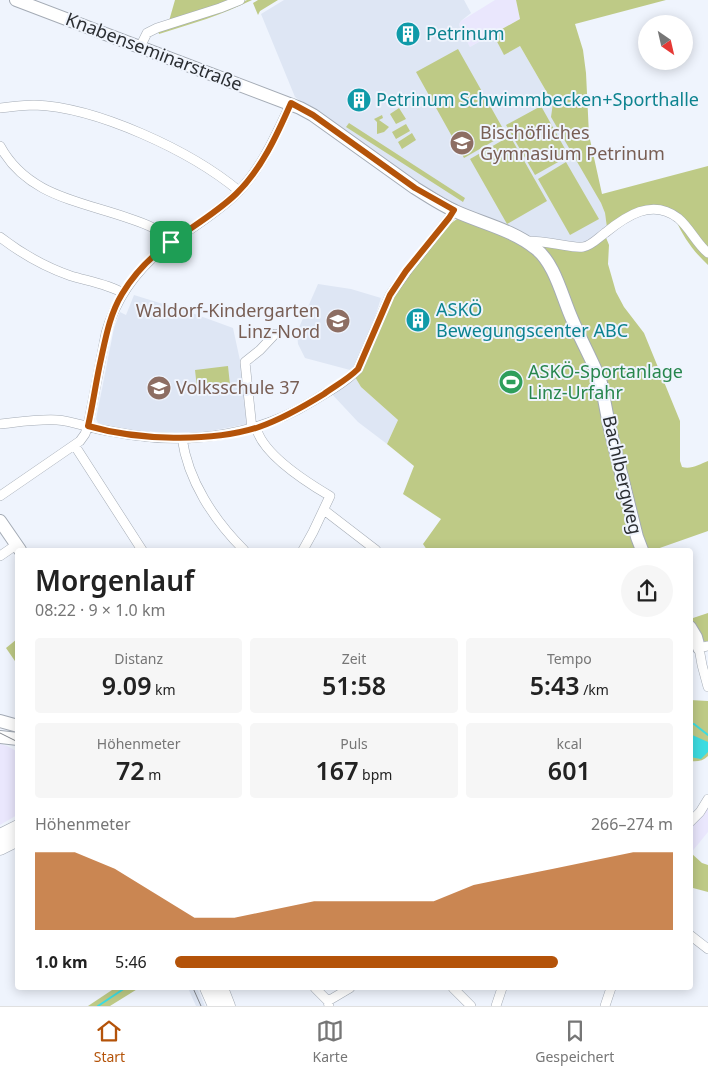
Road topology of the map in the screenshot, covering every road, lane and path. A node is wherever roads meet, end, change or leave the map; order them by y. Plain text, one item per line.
1 (16, 0) edge
2 (240, 0) edge
3 (140, 47) junction
4 (291, 103) junction
5 (0, 108) edge
6 (0, 146) edge
7 (239, 191) junction
8 (454, 210) junction
9 (0, 237) edge
10 (525, 240) junction
11 (171, 242) junction
12 (708, 253) edge
13 (122, 293) junction
14 (275, 334) dead end
15 (0, 424) edge
16 (88, 426) junction
17 (254, 428) junction
18 (182, 438) junction
19 (75, 446) junction
20 (0, 496) edge
21 (324, 510) junction
22 (0, 521) edge
23 (18, 547) edge
24 (15, 548) edge
25 (141, 548) edge
26 (242, 548) edge
27 (304, 548) edge
28 (373, 548) edge
29 (641, 548) edge
30 (0, 556) edge
31 (693, 632) edge
32 (704, 647) edge
33 (708, 688) edge
34 (0, 721) edge
35 (15, 725) edge
36 (0, 737) edge
37 (15, 739) edge
38 (708, 799) edge
39 (693, 819) edge
40 (15, 828) edge
41 (0, 836) edge
42 (15, 840) edge
43 (0, 848) edge
44 (693, 937) edge
45 (708, 949) edge
46 (208, 990) edge
47 (222, 990) edge
48 (317, 990) edge
49 (347, 990) edge
50 (455, 990) edge
51 (501, 990) edge
52 (610, 990) edge
53 (329, 1003) edge
54 (215, 1006) edge
55 (228, 1006) edge
56 (471, 1006) edge
57 (496, 1006) edge
58 (605, 1006) edge

1 - 3 street, Knabenseminarstraße
2 - 3 street
3 - 4 street, Knabenseminarstraße
4 - 7 street
4 - 8 street, Knabenseminarstraße
5 - 7 street
6 - 11 street
7 - 11 street
8 - 10 street, Bachlbergweg
8 - 17 street
9 - 13 street
10 - 12 street
10 - 29 street, Bachlbergweg
11 - 13 street
13 - 16 street
14 - 17 street
15 - 16 street
16 - 18 street
16 - 19 street
17 - 18 street
17 - 21 street
18 - 26 street
19 - 20 street
19 - 25 street
21 - 27 street
21 - 28 street
22 - 23 street
24 - 30 street
31 - 32 street
32 - 33 street
34 - 35 street
36 - 37 street
38 - 39 street
40 - 41 main road
42 - 43 main road
44 - 45 street
46 - 54 main road
47 - 55 main road
48 - 53 street
49 - 53 street
50 - 56 street
51 - 57 street
52 - 58 street

